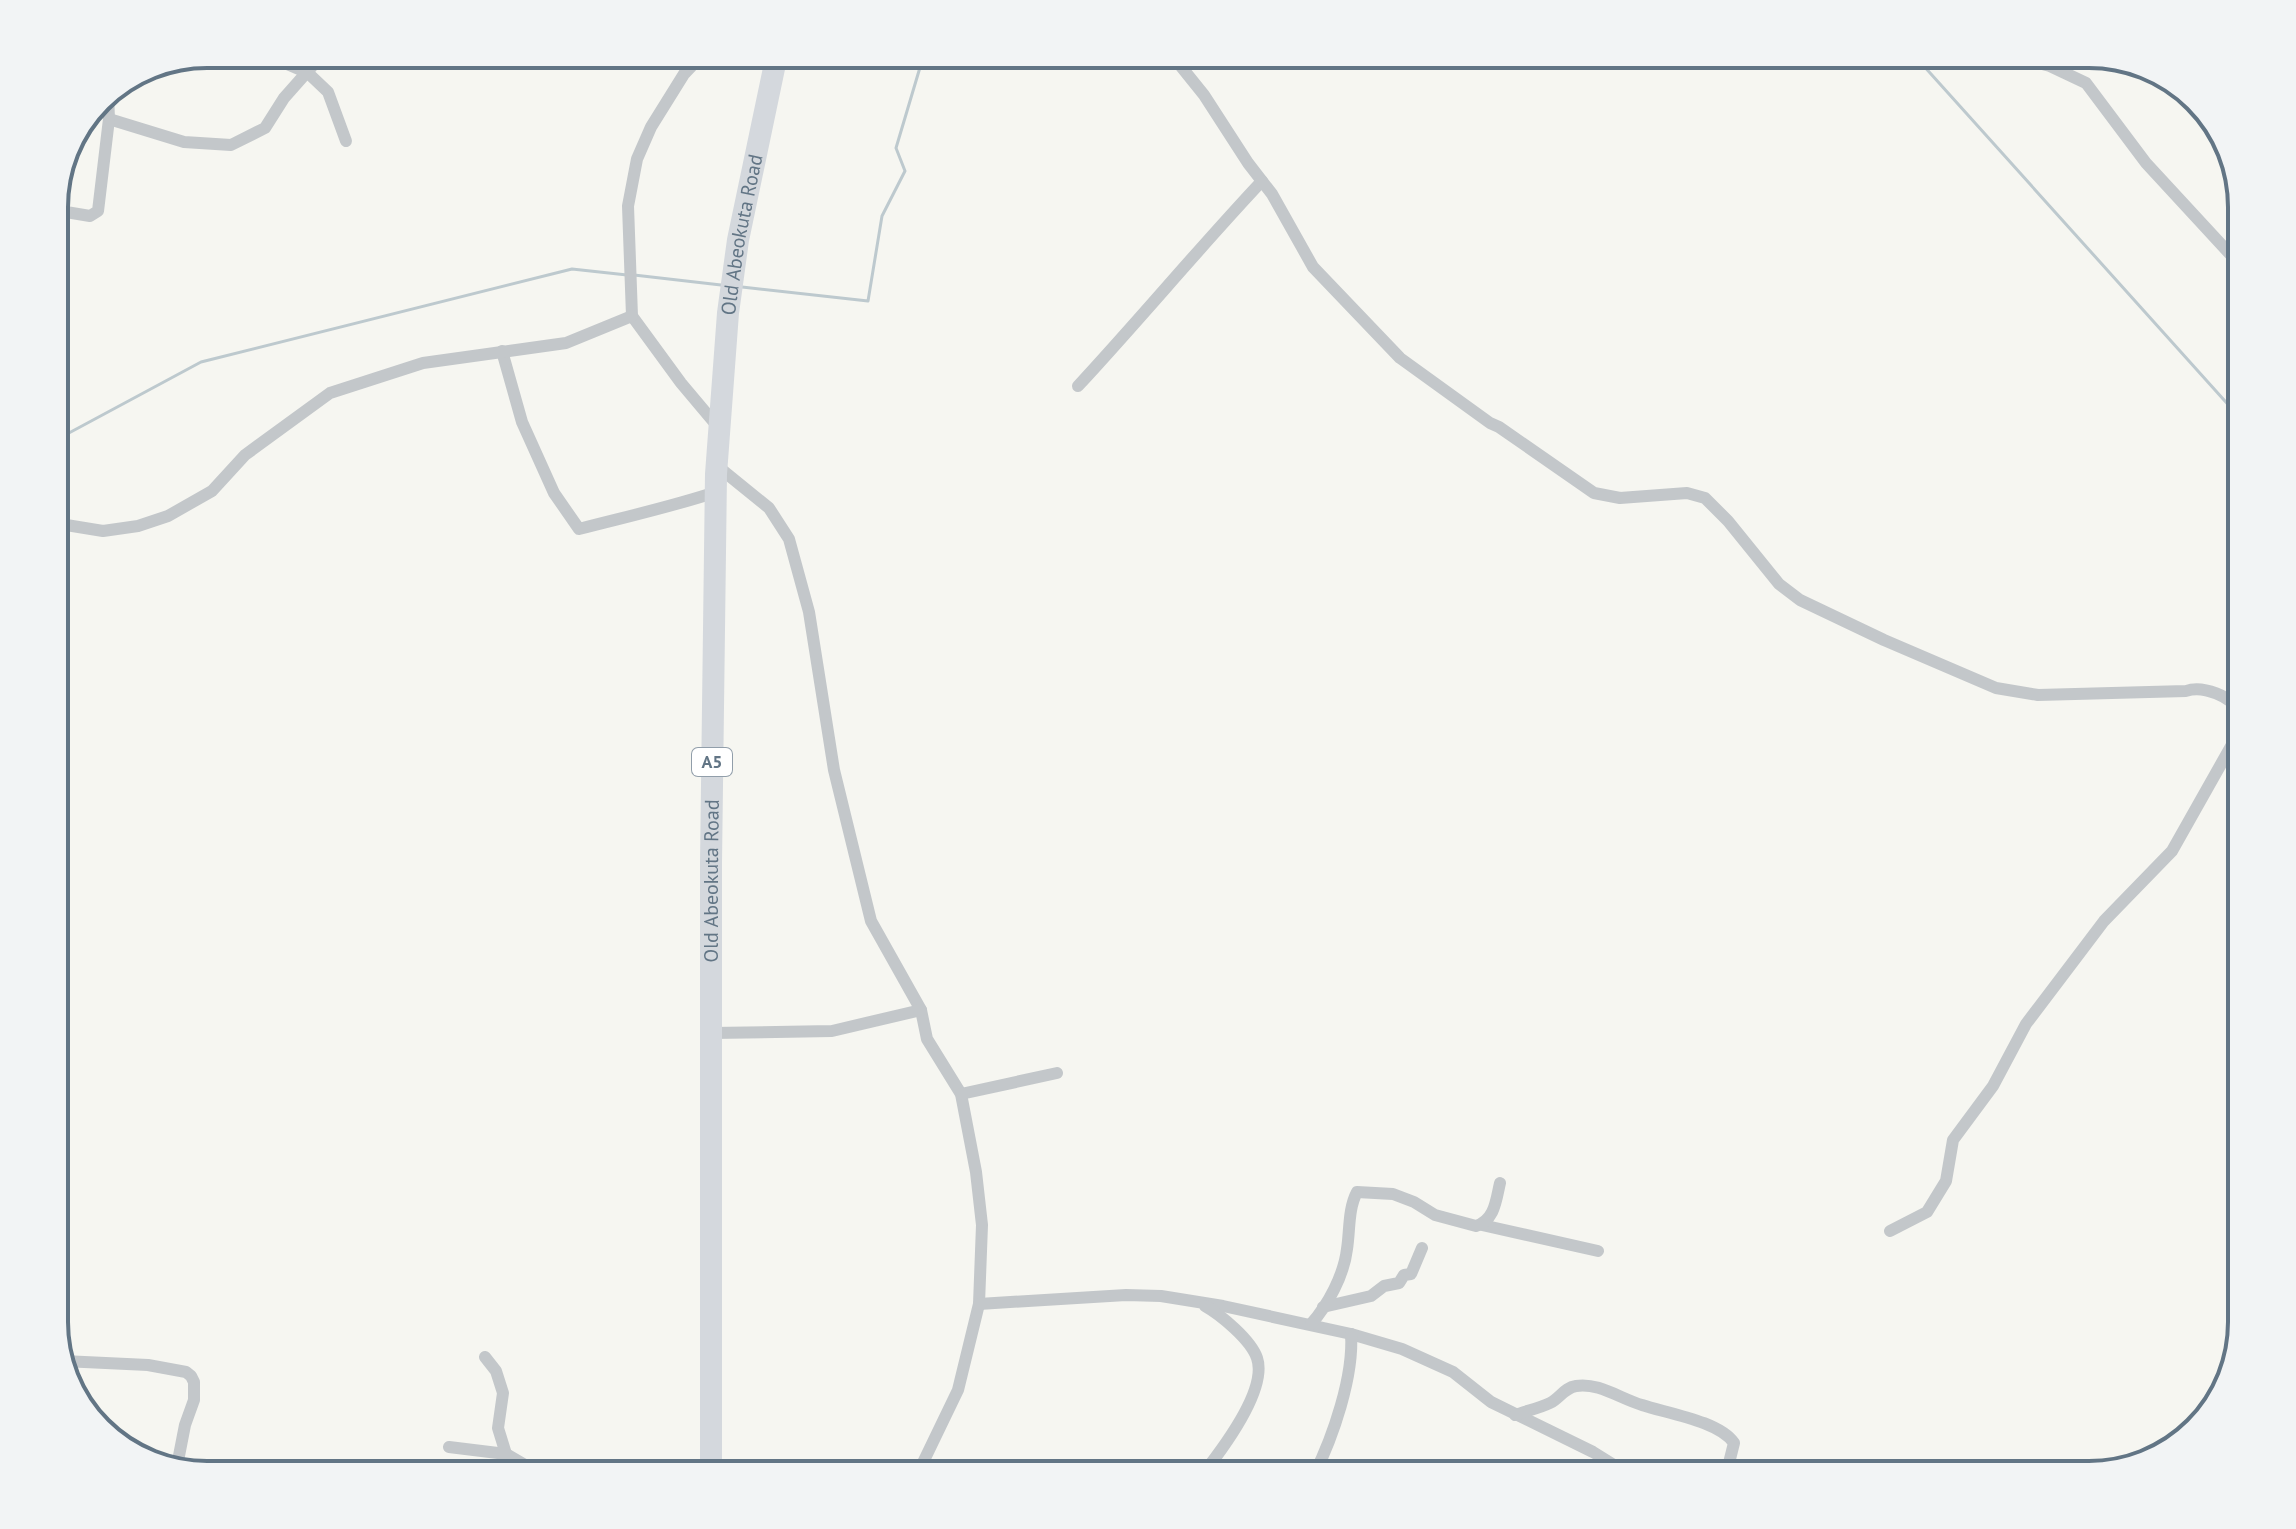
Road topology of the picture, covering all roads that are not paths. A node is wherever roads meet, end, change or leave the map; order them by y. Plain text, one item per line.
1 (296, 68) edge
2 (312, 68) edge
3 (690, 68) edge
4 (774, 68) edge
5 (1182, 68) edge
6 (2054, 68) edge
7 (308, 73) junction
8 (109, 110) edge
9 (109, 119) junction
10 (346, 141) dead end
11 (1262, 181) junction
12 (68, 212) edge
13 (2228, 252) edge
14 (632, 316) junction
15 (502, 351) junction
16 (1078, 386) dead end
17 (718, 427) junction
18 (716, 465) junction
19 (716, 492) junction
20 (68, 525) edge
21 (2228, 700) edge
22 (2228, 752) edge
23 (921, 1010) junction
24 (712, 1033) junction
25 (1057, 1073) dead end
26 (961, 1094) junction
27 (1500, 1183) dead end
28 (1482, 1225) junction
29 (1890, 1231) dead end
30 (1422, 1248) dead end
31 (1598, 1251) dead end
32 (1198, 1302) junction
33 (979, 1304) junction
34 (1323, 1307) junction
35 (1311, 1324) junction
36 (1351, 1334) junction
37 (485, 1357) dead end
38 (74, 1362) edge
39 (1515, 1415) junction
40 (449, 1447) dead end
41 (506, 1454) junction
42 (179, 1458) edge
43 (517, 1461) edge
44 (711, 1461) edge
45 (924, 1461) edge
46 (1212, 1461) edge
47 (1321, 1461) edge
48 (1610, 1461) edge
49 (1728, 1461) edge

1 - 7 street
2 - 7 street
3 - 14 street
4 - 17 highway, Old Abeokuta Road / A5
5 - 11 street
6 - 13 street
7 - 9 street
7 - 10 street
8 - 9 street
9 - 12 street
11 - 16 street
11 - 21 street
14 - 15 street
14 - 17 street
15 - 19 street
15 - 20 street
17 - 18 highway, Old Abeokuta Road / A5
18 - 19 highway, Old Abeokuta Road / A5
18 - 23 street
19 - 24 highway, Old Abeokuta Road / A5
22 - 29 street
23 - 24 street
23 - 26 street
24 - 44 highway, Old Abeokuta Road / A5
25 - 26 street
26 - 33 street
27 - 28 street
28 - 31 street
28 - 34 street
30 - 34 street
32 - 33 street
32 - 35 street
32 - 46 street
33 - 45 street
34 - 35 street
35 - 36 street
36 - 39 street
36 - 47 street
37 - 41 street
38 - 42 street
39 - 48 street
39 - 49 street
40 - 41 street
41 - 43 street

